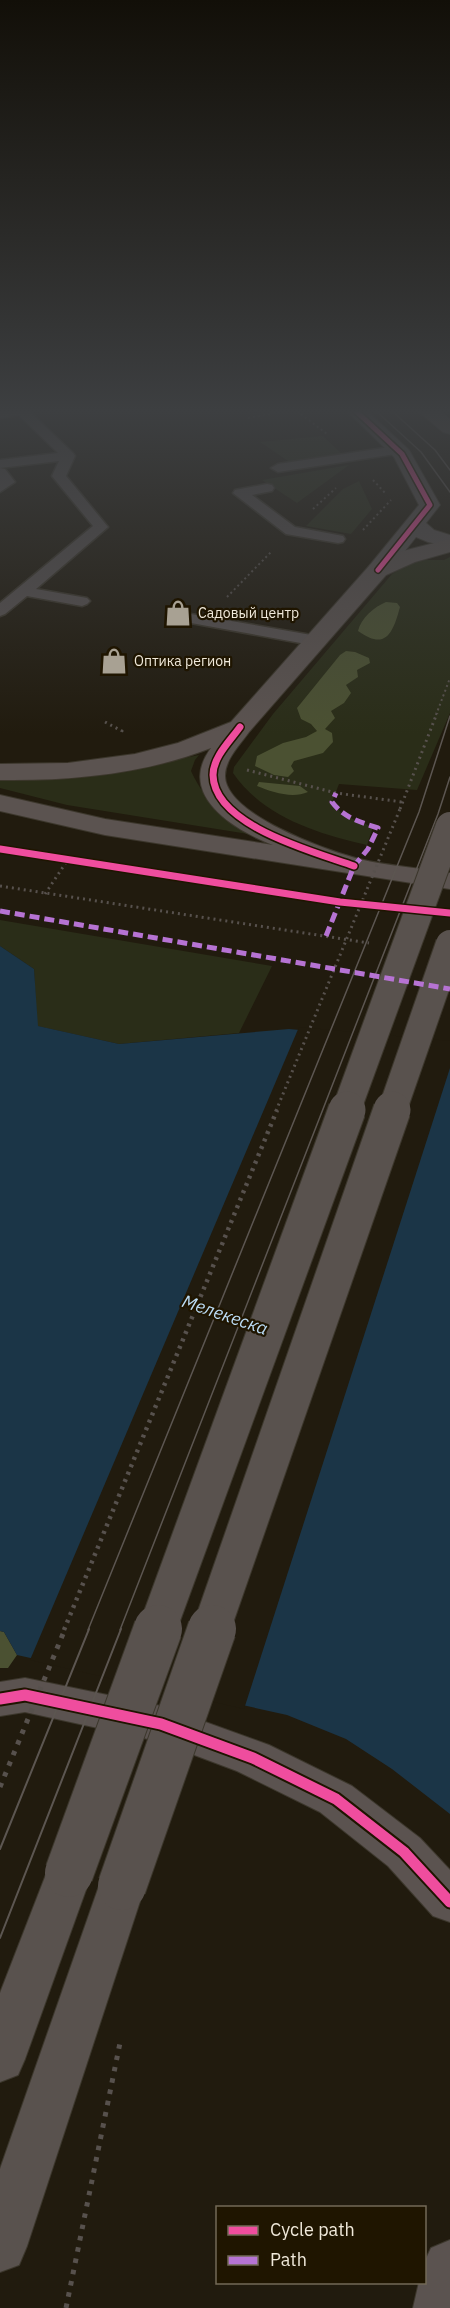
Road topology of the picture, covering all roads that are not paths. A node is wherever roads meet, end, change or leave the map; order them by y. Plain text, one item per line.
1 (94, 519) edge
2 (275, 519) edge
3 (420, 519) edge
4 (416, 524) junction
5 (338, 539) road end
6 (450, 543) edge
7 (378, 570) junction
8 (24, 591) junction
9 (82, 601) dead end
10 (0, 610) edge
11 (185, 618) dead end
12 (317, 641) junction
13 (240, 727) junction
14 (0, 772) edge
15 (0, 803) edge
16 (450, 826) edge
17 (354, 866) junction
18 (450, 881) edge
19 (450, 944) edge
20 (0, 1699) edge
21 (450, 1902) edge
22 (0, 2059) edge
23 (0, 2246) edge
24 (450, 2267) edge
25 (441, 2308) edge

1 - 8 lane
2 - 5 lane
3 - 4 street
4 - 6 street
4 - 7 street
6 - 7 main road
7 - 12 main road
8 - 9 lane
8 - 10 lane
11 - 12 lane
12 - 13 main road
13 - 14 main road
13 - 17 main road
15 - 17 main road
16 - 22 main road, bridge
17 - 18 main road
19 - 23 main road, bridge
20 - 21 main road
24 - 25 main road

